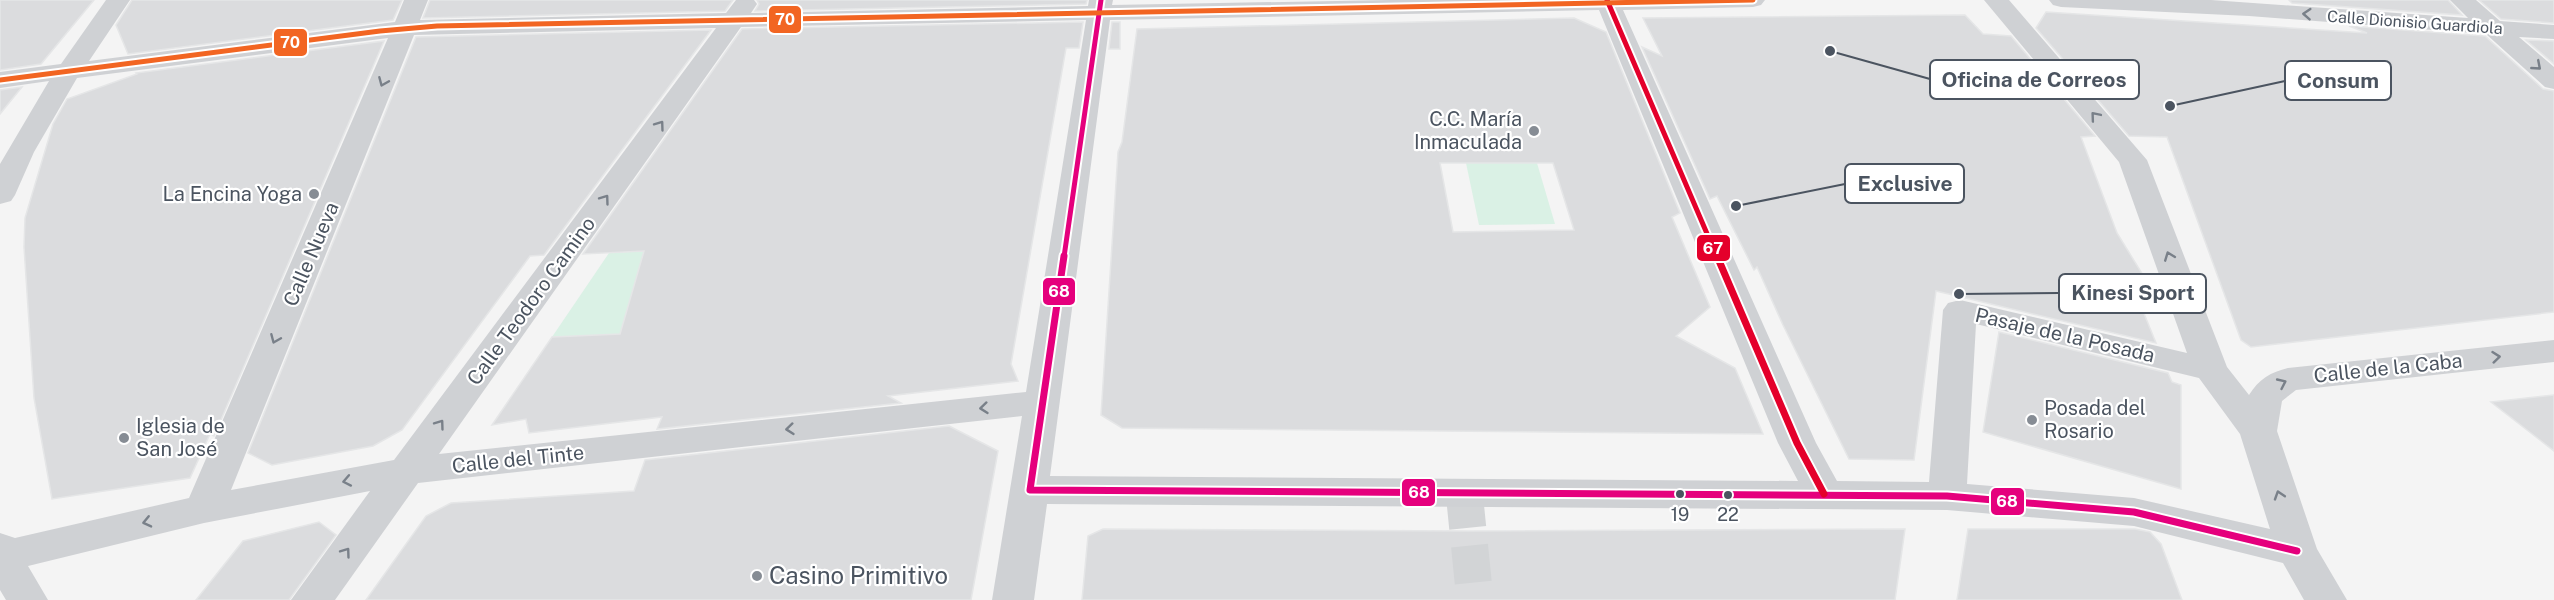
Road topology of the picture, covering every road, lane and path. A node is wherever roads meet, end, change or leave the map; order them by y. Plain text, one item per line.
1 (118, 0) edge
2 (1753, 0) edge
3 (1996, 0) edge
4 (2061, 0) edge
5 (2462, 0) edge
6 (1607, 1) edge
7 (2246, 5) edge
8 (1100, 6) edge
9 (742, 9) edge
10 (411, 14) edge
11 (2493, 28) junction
12 (2554, 32) edge
13 (0, 80) edge
14 (2554, 81) edge
15 (10, 154) edge
16 (0, 195) edge
17 (2554, 351) edge
18 (2211, 370) junction
19 (1042, 402) junction
20 (2258, 431) junction
21 (405, 471) junction
22 (1030, 490) junction
23 (1824, 494) junction
24 (1947, 496) junction
25 (204, 509) junction
26 (2297, 551) junction
27 (1, 554) edge
28 (27, 600) edge
29 (312, 600) edge
30 (1013, 600) edge
31 (2326, 600) edge

1 - 15 street
2 - 6 street
18 -> 3 street
4 - 7 street, Calle Dionisio Guardiola
5 - 11 street
6 - 8 street
6 - 23 street
11 -> 7 street, Calle Dionisio Guardiola
8 - 9 street
8 - 19 street
9 - 10 street
21 -> 9 street, Calle Teodoro Camino
10 - 13 street
10 -> 25 street, Calle Nueva
11 - 12 street, Calle Dionisio Guardiola
11 -> 14 street
15 - 16 street
20 -> 17 street, Calle de la Caba
18 - 20 street
18 - 24 street, Pasaje de la Posada
19 -> 21 street, Calle del Tinte
19 - 22 street
26 -> 20 street
21 -> 25 street, Calle del Tinte
29 -> 21 street, Calle Teodoro Camino
22 - 23 street
22 - 30 street
23 - 24 street
24 - 26 street
25 -> 27 street, Calle del Tinte
26 - 31 street
27 - 28 street

